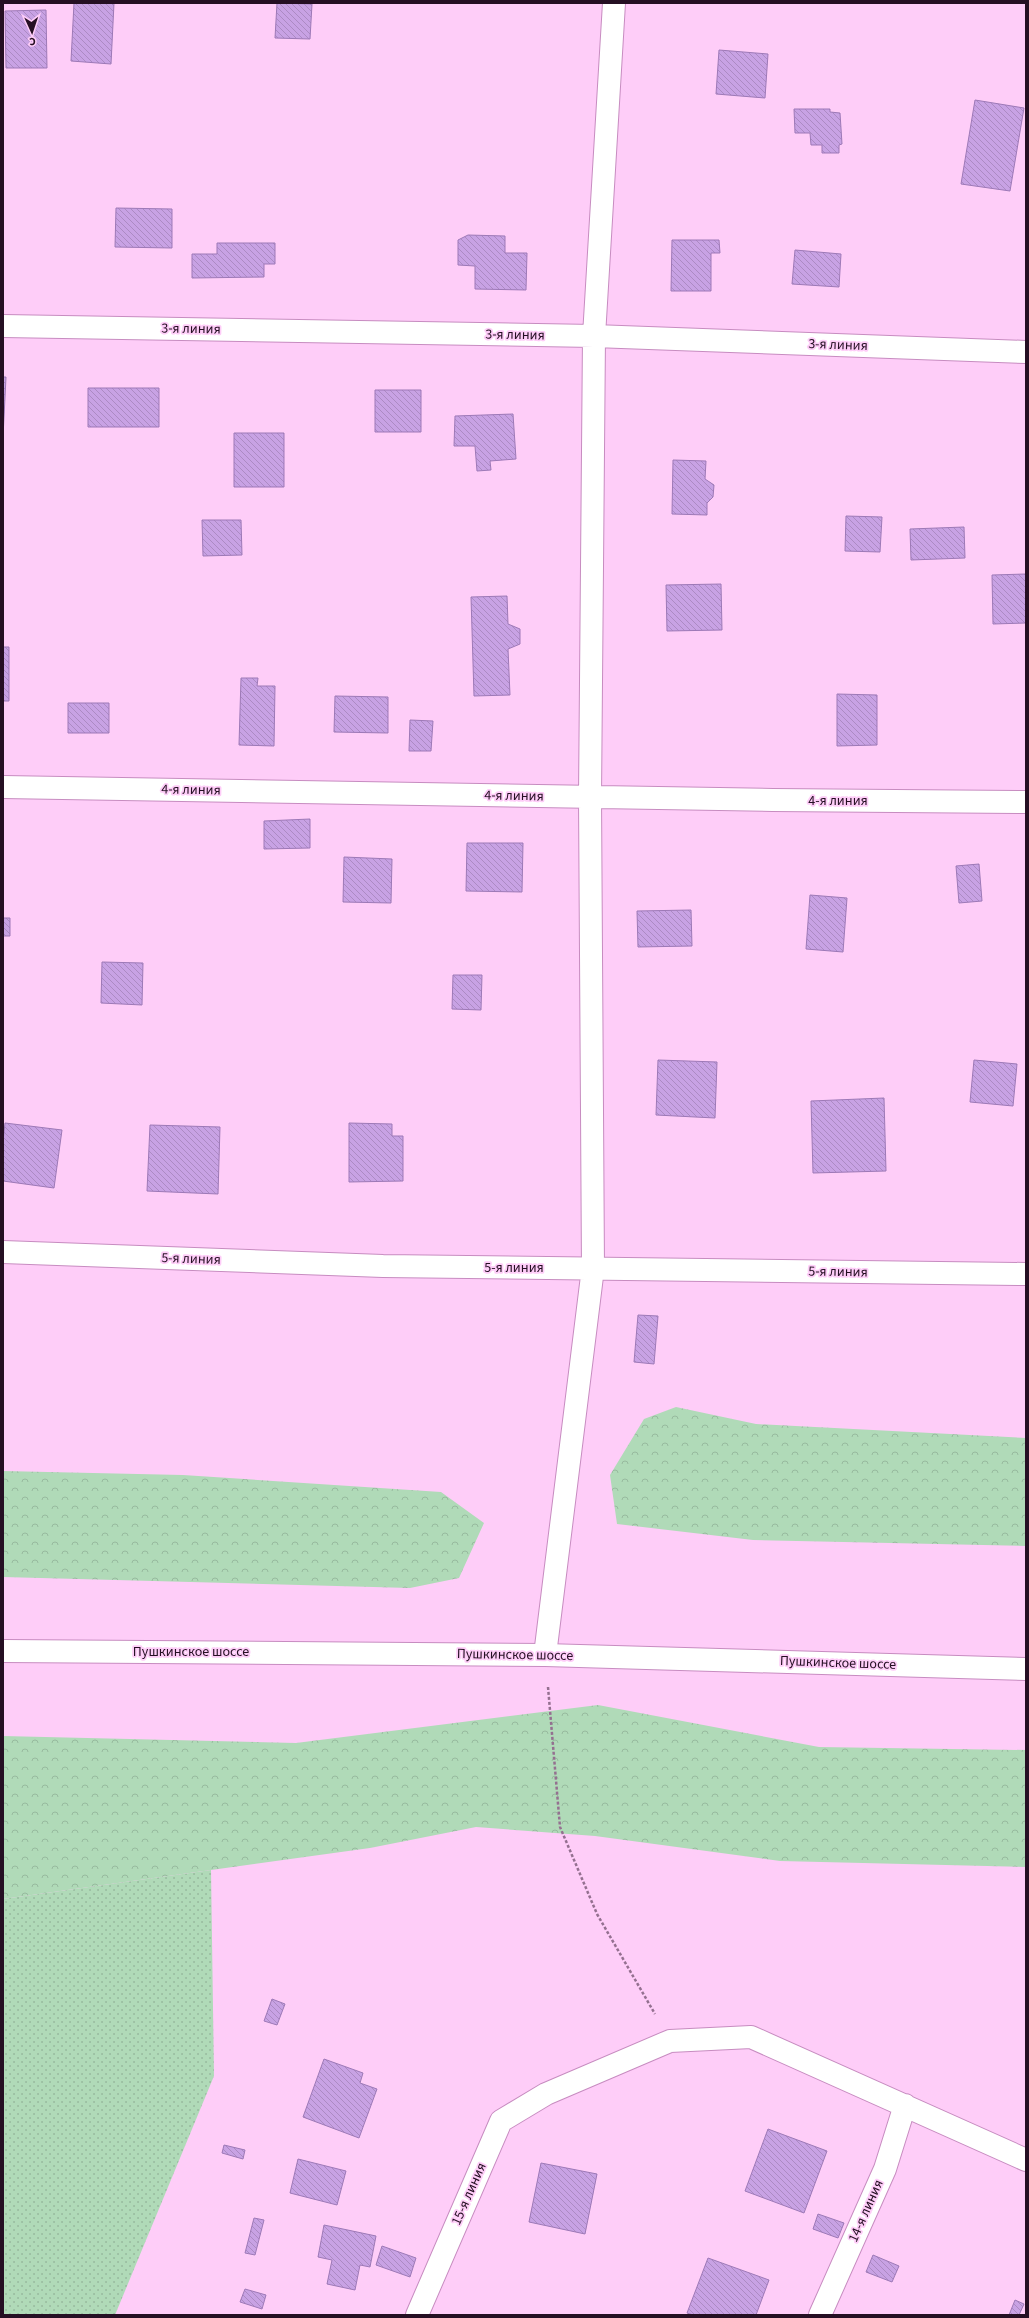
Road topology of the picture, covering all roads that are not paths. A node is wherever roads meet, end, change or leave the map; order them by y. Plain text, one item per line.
1 (614, 3) edge
2 (3, 326) edge
3 (594, 336) junction
4 (1026, 352) edge
5 (3, 787) edge
6 (590, 797) junction
7 (1026, 802) edge
8 (3, 1252) edge
9 (593, 1268) junction
10 (1026, 1274) edge
11 (3, 1651) edge
12 (545, 1655) junction
13 (1026, 1669) edge
14 (905, 2105) junction
15 (1026, 2160) edge
16 (417, 2315) edge
17 (820, 2315) edge

1 - 3 street
2 - 3 street, 3-я линия
3 - 4 street, 3-я линия
3 - 6 street
5 - 6 street, 4-я линия
6 - 7 street, 4-я линия
6 - 9 street
8 - 9 street, 5-я линия
9 - 10 street, 5-я линия
9 - 12 street
11 - 12 street, Пушкинское шоссе
12 - 13 street, Пушкинское шоссе
14 - 15 street
14 - 16 street, 15-я линия
14 - 17 street, 14-я линия

